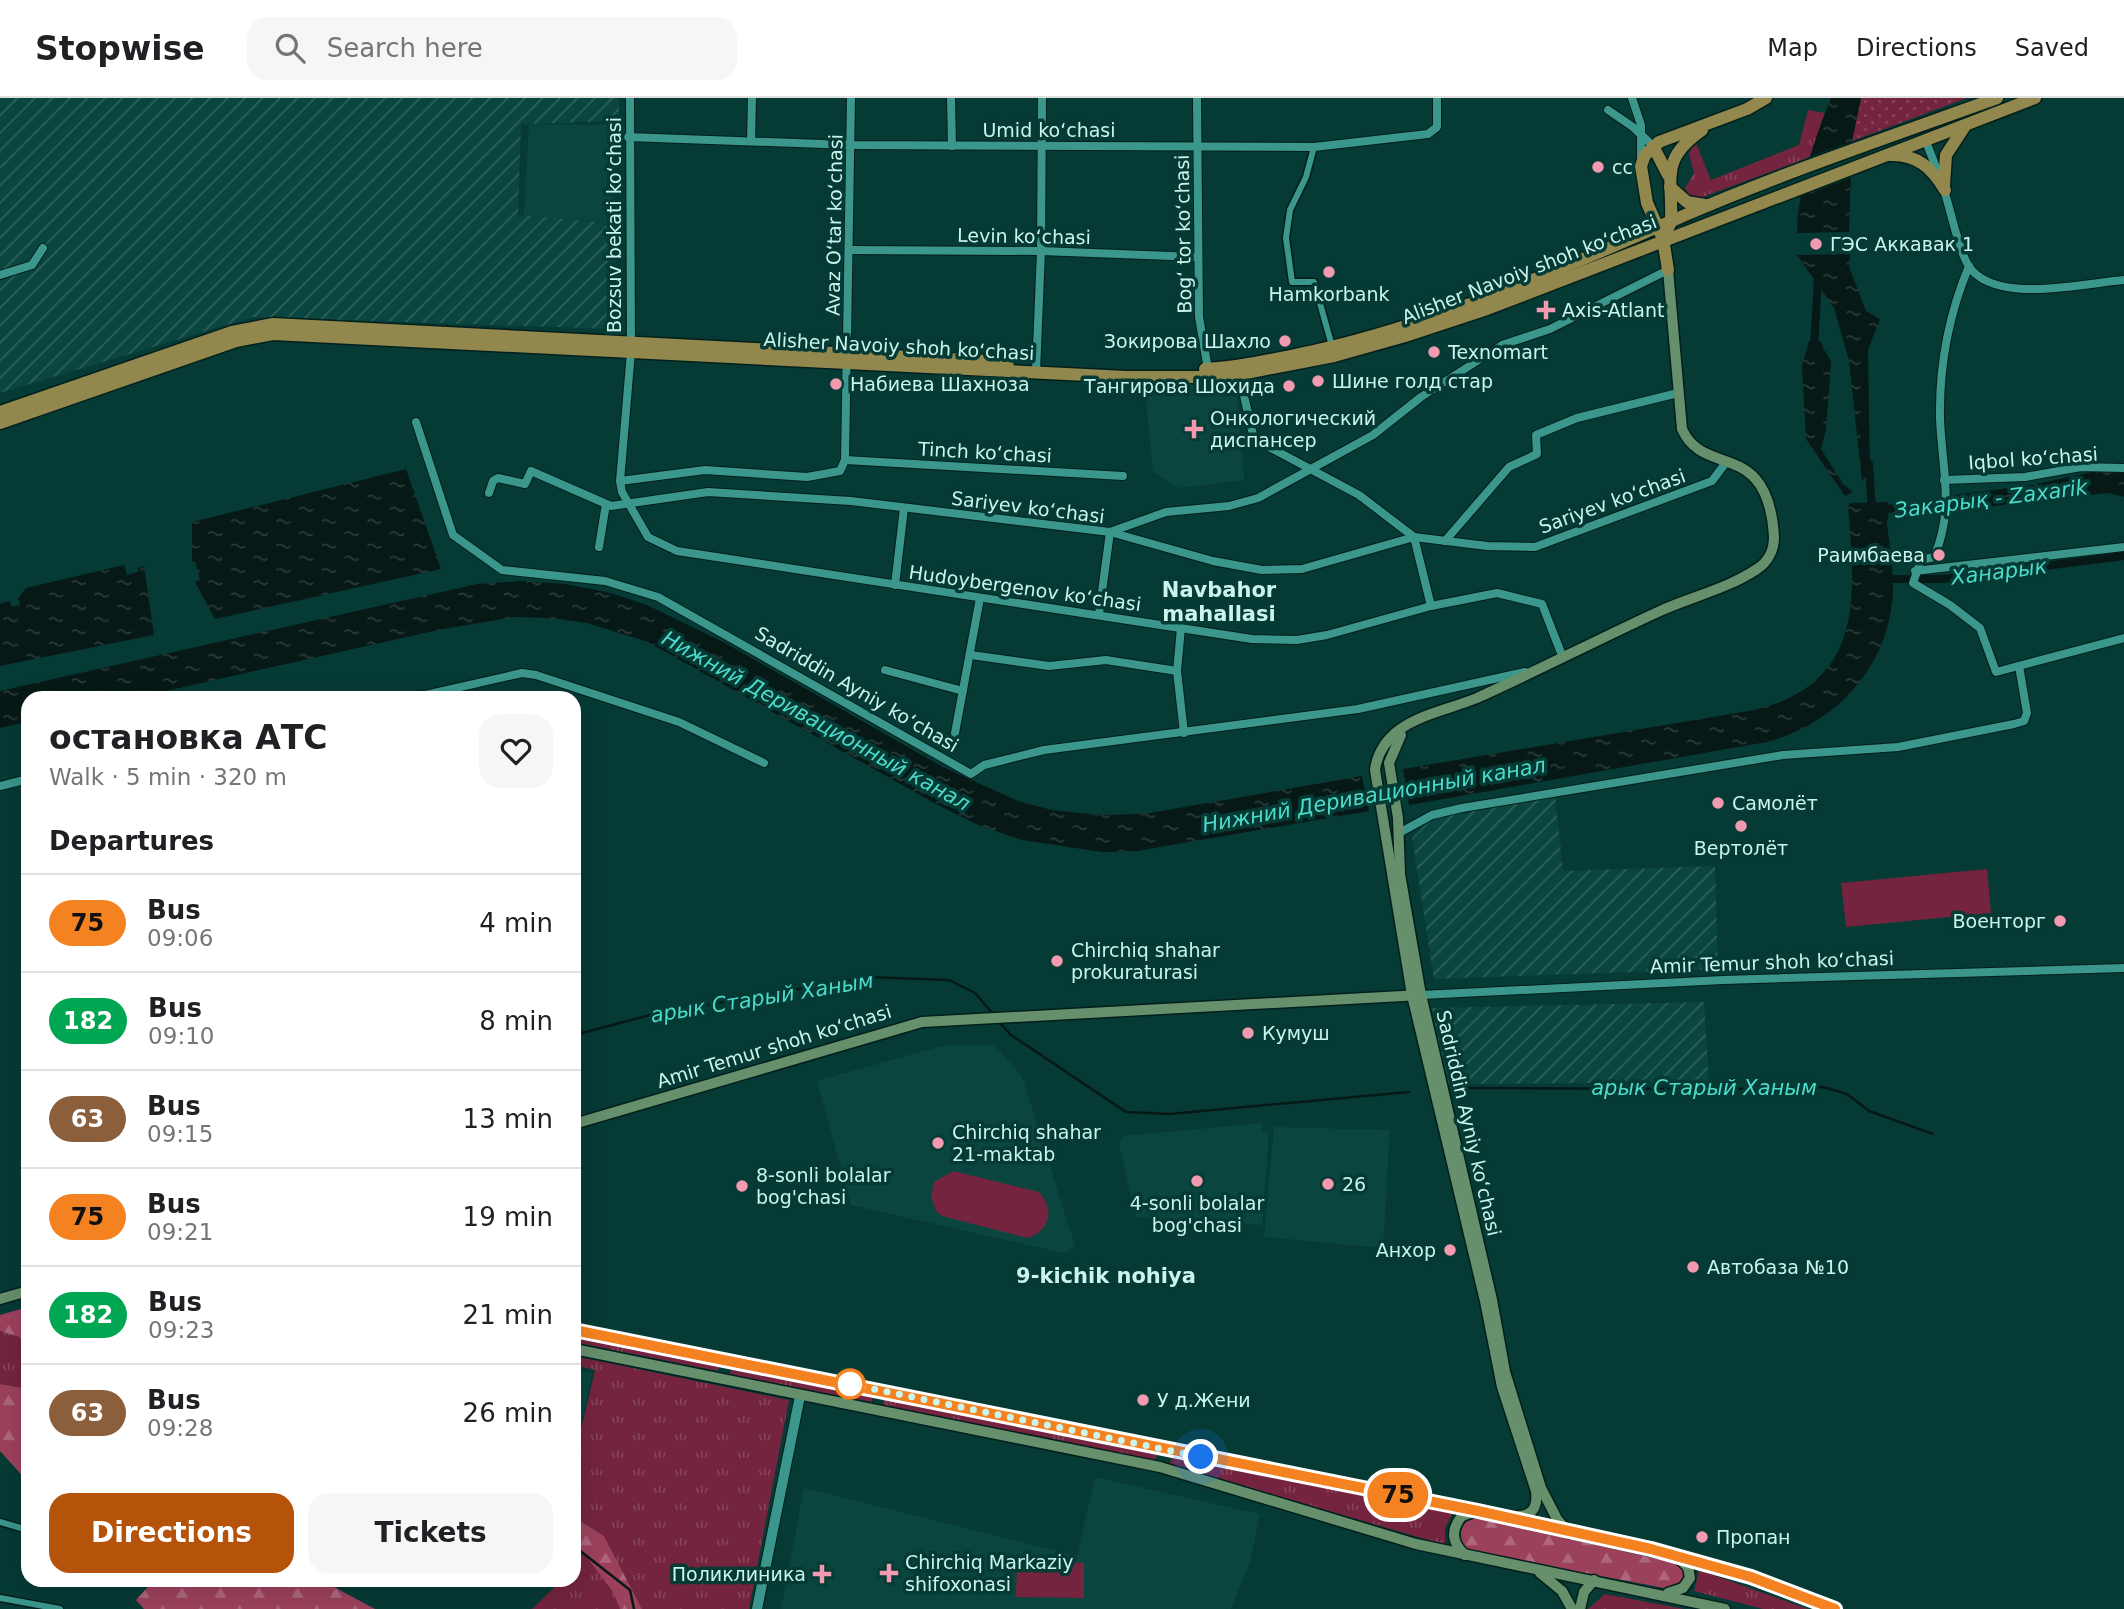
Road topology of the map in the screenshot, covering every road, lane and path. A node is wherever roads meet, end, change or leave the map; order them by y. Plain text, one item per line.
1 (629, 98) edge
2 (752, 98) edge
3 (851, 98) edge
4 (951, 98) edge
5 (1042, 98) edge
6 (1198, 98) edge
7 (1437, 98) edge
8 (1632, 98) edge
9 (1766, 98) edge
10 (1997, 98) edge
11 (2035, 98) edge
12 (1639, 113) junction
13 (1717, 121) junction
14 (1968, 123) junction
15 (1920, 126) junction
16 (1641, 135) junction
17 (628, 137) junction
18 (1925, 139) junction
19 (751, 141) junction
20 (1197, 144) junction
21 (850, 145) junction
22 (952, 146) junction
23 (1653, 146) junction
24 (1042, 147) junction
25 (1314, 147) junction
26 (1874, 158) junction
27 (1640, 166) junction
28 (1670, 186) junction
29 (1945, 190) junction
30 (1647, 203) junction
31 (1712, 204) junction
32 (1684, 216) junction
33 (1671, 222) junction
34 (1689, 229) junction
35 (1660, 234) junction
36 (1628, 247) junction
37 (43, 248) dead end
38 (849, 250) junction
39 (1041, 251) junction
40 (1197, 257) junction
41 (1969, 266) junction
42 (1668, 269) junction
43 (0, 275) edge
44 (2124, 280) edge
45 (630, 347) junction
46 (1332, 347) junction
47 (849, 357) junction
48 (1036, 368) junction
49 (1208, 369) junction
50 (1239, 374) junction
51 (1678, 393) junction
52 (0, 412) edge
53 (416, 422) dead end
54 (0, 423) edge
55 (845, 460) junction
56 (1727, 461) junction
57 (2124, 468) edge
58 (1312, 470) junction
59 (1123, 476) dead end
60 (1944, 480) junction
61 (620, 481) junction
62 (489, 493) dead end
63 (606, 504) junction
64 (631, 505) junction
65 (904, 508) junction
66 (1110, 532) junction
67 (1414, 537) junction
68 (1445, 541) junction
69 (599, 547) dead end
70 (2124, 547) edge
71 (1914, 577) junction
72 (895, 585) junction
73 (980, 598) junction
74 (1431, 606) junction
75 (1099, 614) junction
76 (1181, 628) junction
77 (2124, 638) edge
78 (971, 655) junction
79 (1563, 658) junction
80 (2019, 666) junction
81 (1542, 669) junction
82 (885, 670) dead end
83 (1177, 671) junction
84 (443, 691) edge
85 (963, 691) junction
86 (1420, 720) junction
87 (955, 733) dead end
88 (1184, 733) junction
89 (764, 763) dead end
90 (21, 781) edge
91 (0, 786) edge
92 (1399, 834) junction
93 (2124, 968) edge
94 (1416, 995) junction
95 (581, 1122) edge
96 (21, 1293) edge
97 (0, 1299) edge
98 (581, 1331) edge
99 (581, 1350) edge
100 (726, 1359) junction
101 (723, 1380) junction
102 (880, 1390) junction
103 (800, 1396) junction
104 (876, 1410) junction
105 (1165, 1450) junction
106 (1160, 1467) junction
107 (1478, 1511) junction
108 (1503, 1517) junction
109 (0, 1522) edge
110 (21, 1528) edge
111 (1569, 1533) junction
112 (1668, 1554) junction
113 (1467, 1556) junction
114 (1531, 1569) junction
115 (1594, 1580) junction
116 (1658, 1593) junction
117 (0, 1598) edge
118 (60, 1609) edge
119 (757, 1609) edge
120 (1572, 1609) edge
121 (1580, 1609) edge
122 (1725, 1609) edge
123 (1835, 1609) edge

1 - 17 street, Bozsuv bekati ko‘chasi
2 - 19 street
3 - 21 street, Avaz O‘tar ko‘chasi
4 - 22 street
5 - 24 street
6 - 20 street, Bog‘ tor ko‘chasi
7 - 25 street, Umid ko‘chasi
8 - 12 street
9 - 13 main road
10 - 15 main road
11 - 14 main road
12 - 16 street
12 - 16 street
13 - 23 main road
13 - 28 main road
14 - 18 main road
14 - 29 main road
15 - 18 main road
15 - 31 main road, Alisher Navoiy shoh koʻchasi
16 - 23 street
16 - 27 street
17 - 19 street, Umid ko‘chasi
17 - 45 street, Bozsuv bekati ko‘chasi
18 - 26 main road
18 - 29 street
19 - 21 street, Umid ko‘chasi
20 - 24 street, Umid ko‘chasi
20 - 25 street, Umid ko‘chasi
20 - 40 street, Bog‘ tor ko‘chasi
21 - 22 street, Umid ko‘chasi
21 - 38 street, Avaz O‘tar ko‘chasi
22 - 24 street, Umid ko‘chasi
23 - 27 main road
23 - 28 main road
24 - 39 street
25 - 46 street
26 - 29 main road
26 - 34 main road, Alisher Navoiy shoh koʻchasi
27 - 30 main road
28 - 30 main road
28 - 31 main road
28 - 33 main road
29 - 41 street
30 - 35 main road
30 - 36 main road
31 - 32 main road, Alisher Navoiy shoh koʻchasi
32 - 33 main road, Alisher Navoiy shoh koʻchasi
32 - 34 main road
33 - 35 main road
34 - 35 main road, Alisher Navoiy shoh koʻchasi
34 - 42 main road
35 - 36 main road, Alisher Navoiy shoh koʻchasi
35 - 42 main road
36 - 42 main road
36 - 46 main road, Alisher Navoiy shoh koʻchasi
36 - 50 main road, Alisher Navoiy shoh koʻchasi
37 - 43 street
38 - 39 street, Levin ko‘chasi
38 - 47 street, Avaz O‘tar ko‘chasi
39 - 40 street, Levin ko‘chasi
39 - 48 street
40 - 49 street, Bog‘ tor ko‘chasi
41 - 44 street
41 - 60 street
42 - 51 main road, Sadriddin Ayniy ko‘chasi
42 - 58 street
45 - 47 main road, Alisher Navoiy shoh koʻchasi
45 - 52 main road, Alisher Navoiy shoh koʻchasi
45 - 54 main road, Alisher Navoiy shoh koʻchasi
45 - 61 street
46 - 49 main road, Alisher Navoiy shoh koʻchasi
47 - 48 main road, Alisher Navoiy shoh koʻchasi
47 - 55 street
48 - 49 main road, Alisher Navoiy shoh koʻchasi
48 - 50 main road, Alisher Navoiy shoh koʻchasi
50 - 58 street
51 - 56 main road, Sadriddin Ayniy ko‘chasi
51 - 68 street
53 - 88 street, Sadriddin Ayniy ko‘chasi
55 - 59 street, Tinch ko‘chasi
55 - 61 street
56 - 68 street, Sariyev ko‘chasi
56 - 79 main road, Sadriddin Ayniy ko‘chasi
57 - 60 street, Iqbol koʻchasi
58 - 66 street
58 - 67 street
60 - 71 street
61 - 64 street
62 - 63 street
63 - 64 street, Sariyev ko‘chasi
63 - 69 street
64 - 65 street, Sariyev ko‘chasi
64 - 72 street, Hudoybergenov ko‘chasi
65 - 66 street, Sariyev ko‘chasi
65 - 72 street
66 - 67 street, Sariyev ko‘chasi
66 - 75 street
67 - 68 street, Sariyev ko‘chasi
67 - 74 street
70 - 71 street
71 - 80 street
72 - 73 street, Hudoybergenov ko‘chasi
73 - 75 street, Hudoybergenov ko‘chasi
73 - 78 street
74 - 76 street, Hudoybergenov ko‘chasi
74 - 79 street, Hudoybergenov ko‘chasi
75 - 76 street, Hudoybergenov ko‘chasi
76 - 83 street
77 - 80 street
78 - 83 street
78 - 85 street
79 - 81 main road, Sadriddin Ayniy ko‘chasi
80 - 92 street
81 - 86 main road, Sadriddin Ayniy ko‘chasi
81 - 88 street, Sadriddin Ayniy ko‘chasi
82 - 85 street
83 - 88 street
84 - 89 street
85 - 87 street
86 - 92 main road, Sadriddin Ayniy ko‘chasi
86 - 94 main road, Sadriddin Ayniy ko‘chasi
90 - 91 street
92 - 94 main road, Sadriddin Ayniy ko‘chasi
93 - 94 street, Amir Temur shoh ko‘chasi
94 - 95 main road, Amir Temur shoh ko‘chasi
94 - 108 main road, Sadriddin Ayniy ko‘chasi
94 - 111 main road, Sadriddin Ayniy ko‘chasi
96 - 97 main road
98 - 100 main road
99 - 101 main road
100 - 101 main road
100 - 102 main road
101 - 103 main road
102 - 104 main road
102 - 105 main road
103 - 104 main road
103 - 119 street
104 - 106 main road
105 - 106 main road
105 - 107 main road
106 - 113 main road
107 - 108 main road
107 - 113 main road
108 - 111 main road
109 - 110 street
111 - 112 main road
112 - 116 main road
112 - 123 main road
113 - 114 main road
114 - 115 main road
114 - 120 main road
115 - 116 main road
115 - 121 main road
116 - 122 main road
117 - 118 street

